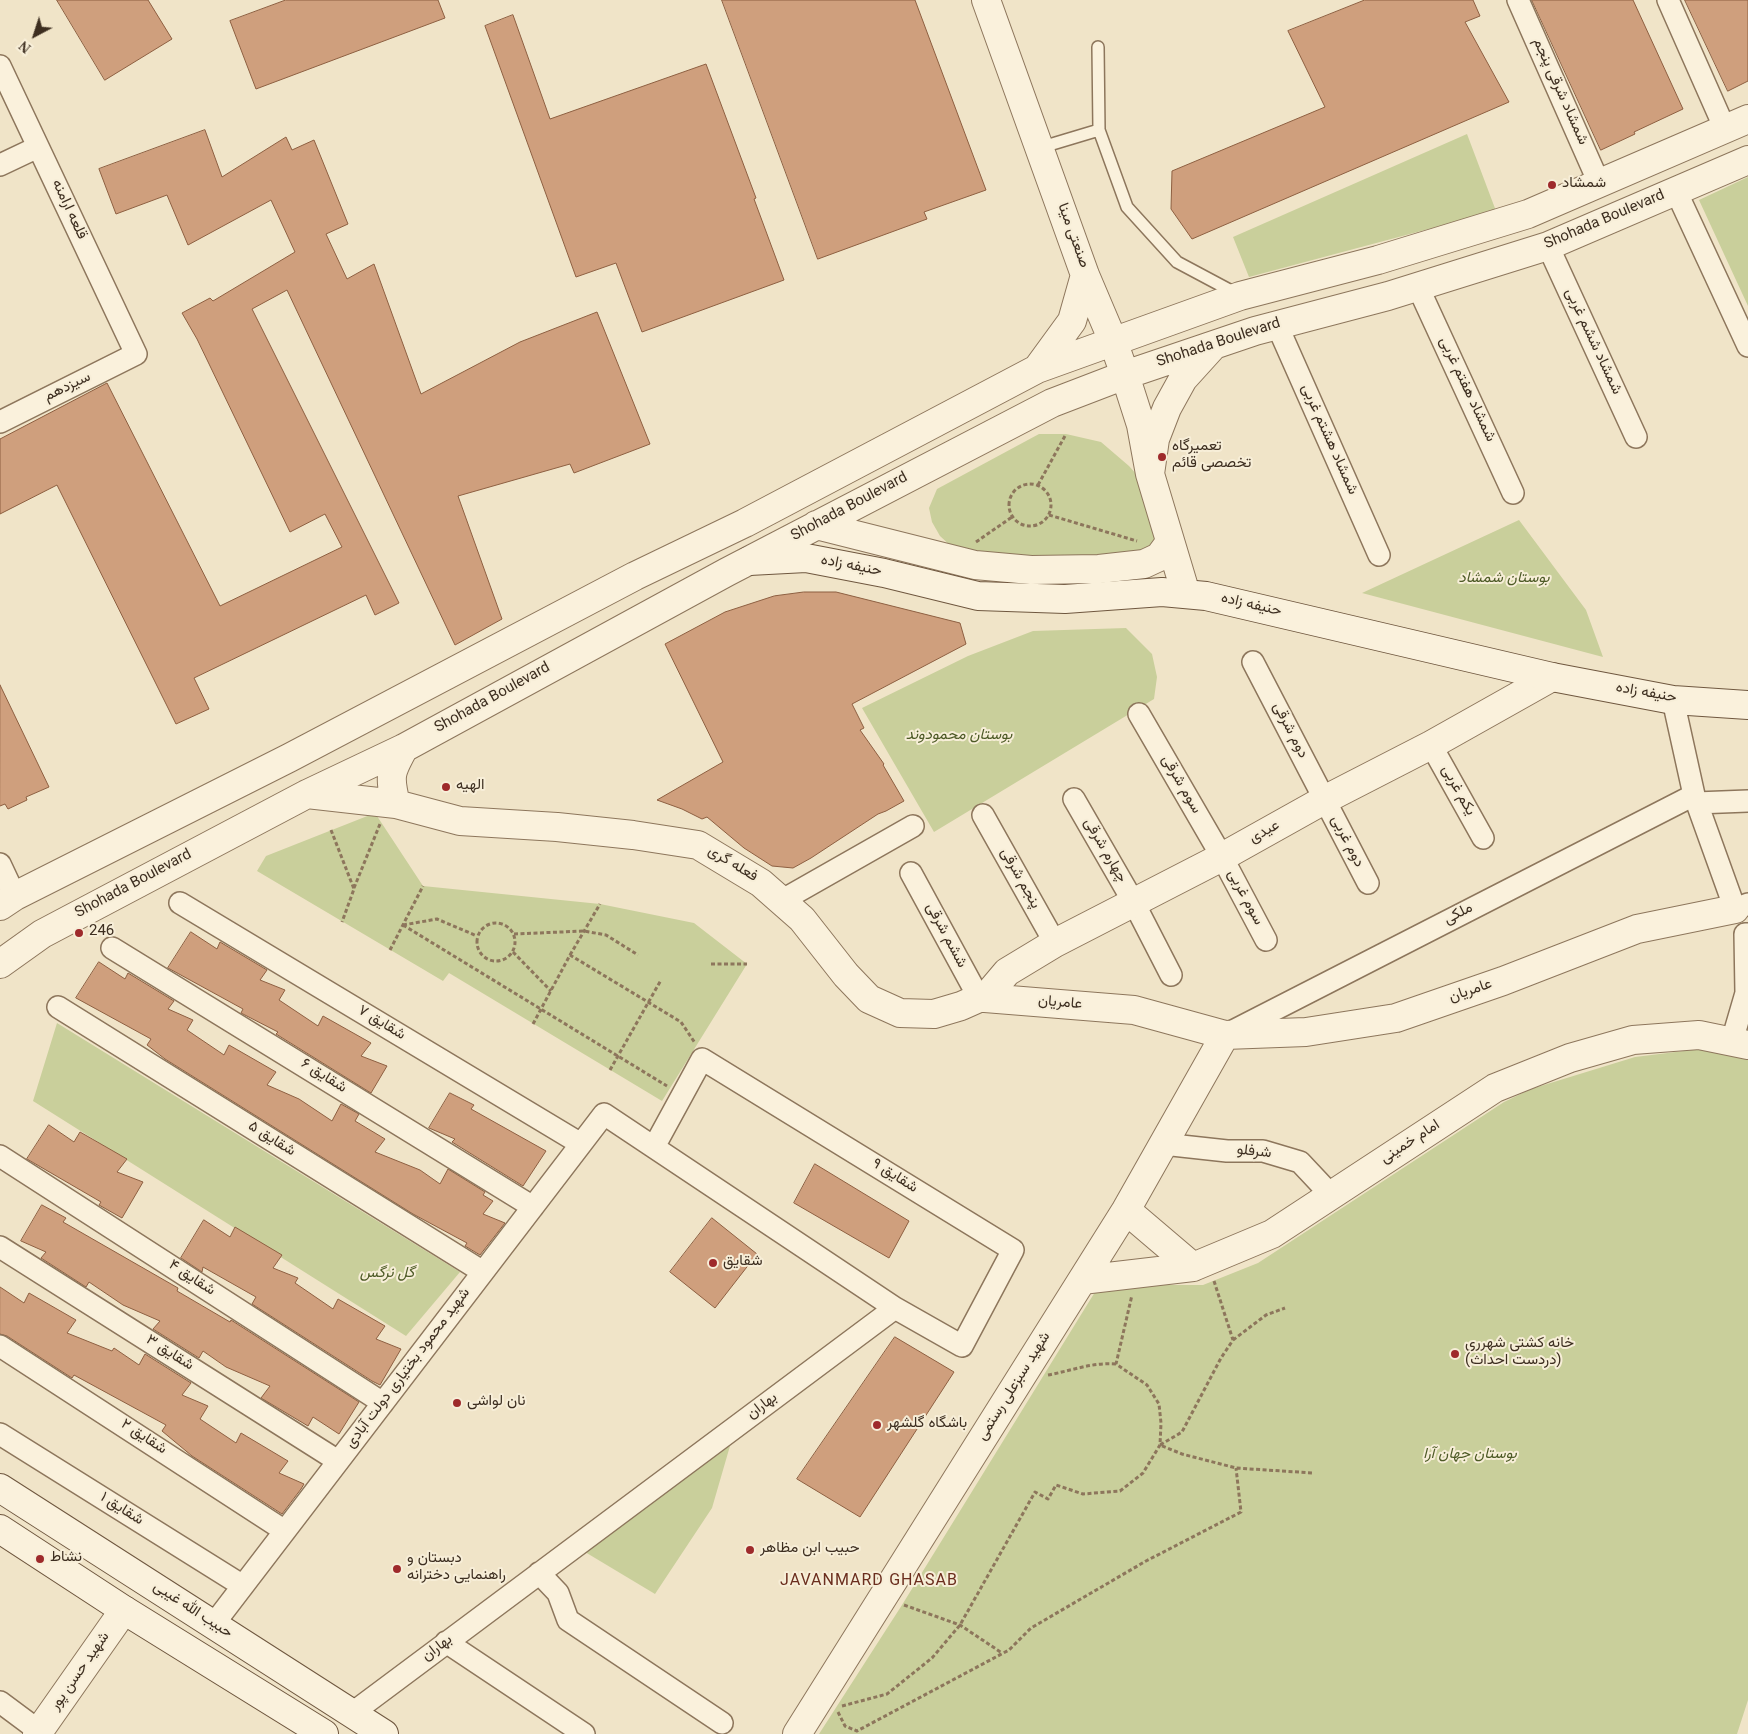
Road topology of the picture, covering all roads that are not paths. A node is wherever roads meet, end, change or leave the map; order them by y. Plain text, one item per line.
1 (986, 0) edge
2 (1518, 0) edge
3 (1668, 0) edge
4 (1098, 47) dead end
5 (0, 66) edge
6 (1736, 124) edge
7 (1099, 130) junction
8 (38, 147) junction
9 (1040, 148) junction
10 (1748, 160) edge
11 (0, 165) edge
12 (1599, 183) junction
13 (1676, 191) junction
14 (1548, 246) junction
15 (1085, 274) junction
16 (1418, 287) junction
17 (1240, 296) junction
18 (1277, 325) junction
19 (1113, 341) junction
20 (1213, 346) junction
21 (1748, 346) edge
22 (136, 354) joint
23 (1036, 369) junction
24 (1125, 375) junction
25 (0, 422) edge
26 (1636, 437) dead end
27 (1150, 474) junction
28 (1513, 493) dead end
29 (816, 525) junction
30 (1170, 542) junction
31 (1379, 555) dead end
32 (749, 561) junction
33 (1186, 594) junction
34 (1254, 662) dead end
35 (1552, 677) junction
36 (1673, 700) junction
37 (1748, 705) edge
38 (1139, 714) dead end
39 (1431, 745) junction
40 (404, 748) junction
41 (289, 758) junction
42 (307, 794) junction
43 (1074, 799) dead end
44 (1695, 799) junction
45 (1324, 800) junction
46 (1748, 801) edge
47 (388, 813) junction
48 (982, 815) dead end
49 (913, 826) dead end
50 (1483, 838) dead end
51 (1222, 857) junction
52 (0, 864) edge
53 (911, 873) dead end
54 (1368, 884) dead end
55 (7, 901) edge
56 (782, 901) junction
57 (180, 903) dead end
58 (1134, 903) junction
59 (1741, 907) edge
60 (1746, 934) edge
61 (1266, 940) dead end
62 (1055, 943) junction
63 (112, 948) dead end
64 (0, 964) edge
65 (1171, 975) dead end
66 (982, 998) junction
67 (58, 1007) dead end
68 (1225, 1035) junction
69 (1740, 1043) edge
70 (581, 1144) junction
71 (1163, 1144) junction
72 (654, 1147) junction
73 (0, 1156) edge
74 (1331, 1195) junction
75 (533, 1207) junction
76 (1126, 1210) junction
77 (0, 1247) edge
78 (483, 1272) junction
79 (1203, 1274) junction
80 (1082, 1280) junction
81 (895, 1308) junction
82 (0, 1346) edge
83 (383, 1403) junction
84 (0, 1434) edge
85 (338, 1461) junction
86 (8, 1493) edge
87 (0, 1523) edge
88 (0, 1529) edge
89 (285, 1531) junction
90 (539, 1573) junction
91 (243, 1586) junction
92 (124, 1610) junction
93 (213, 1625) junction
94 (446, 1642) junction
95 (0, 1702) edge
96 (351, 1714) junction
97 (722, 1723) dead end
98 (38, 1732) edge
99 (324, 1734) edge
100 (384, 1734) edge
101 (584, 1734) edge
102 (797, 1734) edge

1 - 9 street, صنعتی مینا
2 - 12 street, شمشاد شرقی پنجم
3 - 6 street
4 - 7 lane
5 - 8 street, قلعه ارامنه
6 - 12 street
7 - 9 lane
7 - 17 lane
8 - 11 street
8 - 22 street, قلعه ارامنه
9 - 15 street, صنعتی مینا
10 - 13 street, Shohada Boulevard
12 - 17 street
13 - 14 street, Shohada Boulevard
13 - 21 street
14 - 16 street, Shohada Boulevard
14 - 26 street, شمشاد ششم غربی
15 - 19 street, صنعتی مینا
15 - 23 street
16 - 18 street, Shohada Boulevard
16 - 28 street, شمشاد هفتم غربی
17 - 19 street
18 - 20 street, Shohada Boulevard
18 - 31 street, شمشاد هشتم غربی
19 - 23 street
19 - 24 street, صنعتی مینا
20 - 24 street, Shohada Boulevard
20 - 27 street
22 - 25 street, سیزدهم
23 - 41 street
24 - 27 street, صنعتی مینا
24 - 29 street, Shohada Boulevard
27 - 30 street, صنعتی مینا
29 - 30 street
29 - 32 street, Shohada Boulevard
30 - 33 street, صنعتی مینا
32 - 33 street, حنیفه زاده
32 - 40 street, Shohada Boulevard
33 - 35 street, حنیفه زاده
34 - 45 street, دوم شرقی
35 - 36 street, حنیفه زاده
35 - 39 street, عیدی
36 - 37 street, حنیفه زاده
36 - 44 street, عامریان
38 - 51 street, سوم شرقی
39 - 45 street, عیدی
39 - 50 street, یکم غربی
40 - 42 street, Shohada Boulevard
40 - 47 street
41 - 42 street
41 - 55 street
42 - 47 street, فعله گری
42 - 64 street, Shohada Boulevard
43 - 58 street, چهارم شرقی
44 - 46 street
44 - 59 street, عامریان
44 - 68 street, ملکی
45 - 51 street, عیدی
45 - 54 street, دوم غربی
47 - 56 street, فعله گری
48 - 62 street, پنجم شرقی
49 - 56 street
51 - 58 street, عیدی
51 - 61 street, سوم غربی
52 - 55 street
53 - 66 street, ششم شرقی
56 - 66 street, فعله گری
57 - 70 street, شقایق ۷
58 - 62 street, عیدی
58 - 65 street, چهارم شرقی
59 - 68 street, عامریان
60 - 69 street
62 - 66 street, عیدی
63 - 75 street, شقایق ۶
66 - 68 street, عامریان
67 - 78 street, شقایق ۵
68 - 71 street, شهید سبزعلی رستمی
69 - 74 street, امام خمینی
70 - 72 street, شهید محمود بختیاری دولت آبادی
70 - 75 street, شهید محمود بختیاری دولت آبادی
71 - 74 street, شرفلو
71 - 76 street, شهید سبزعلی رستمی
72 - 81 street
72 - 81 street, شقایق ۹
73 - 83 street, شقایق ۴
74 - 79 street, امام خمینی
75 - 78 street, شهید محمود بختیاری دولت آبادی
76 - 79 street
76 - 80 street, شهید سبزعلی رستمی
77 - 85 street, شقایق ۳
78 - 83 street, شهید محمود بختیاری دولت آبادی
79 - 80 street, امام خمینی
80 - 102 street, شهید سبزعلی رستمی
81 - 90 street, بهاران
82 - 89 street, شقایق ۲
83 - 85 street, شهید محمود بختیاری دولت آبادی
84 - 91 street, شقایق ۱
85 - 89 street, شهید محمود بختیاری دولت آبادی
86 - 87 street
86 - 93 street, حبیب الله غیبی
88 - 92 street
89 - 91 street, شهید محمود بختیاری دولت آبادی
90 - 94 street, بهاران
90 - 97 street
91 - 93 street, شهید محمود بختیاری دولت آبادی
92 - 98 street, شهید حسن پور
92 - 99 street
93 - 96 street, حبیب الله غیبی
94 - 96 street, بهاران
94 - 101 street
95 - 98 street
96 - 100 street, حبیب الله غیبی

